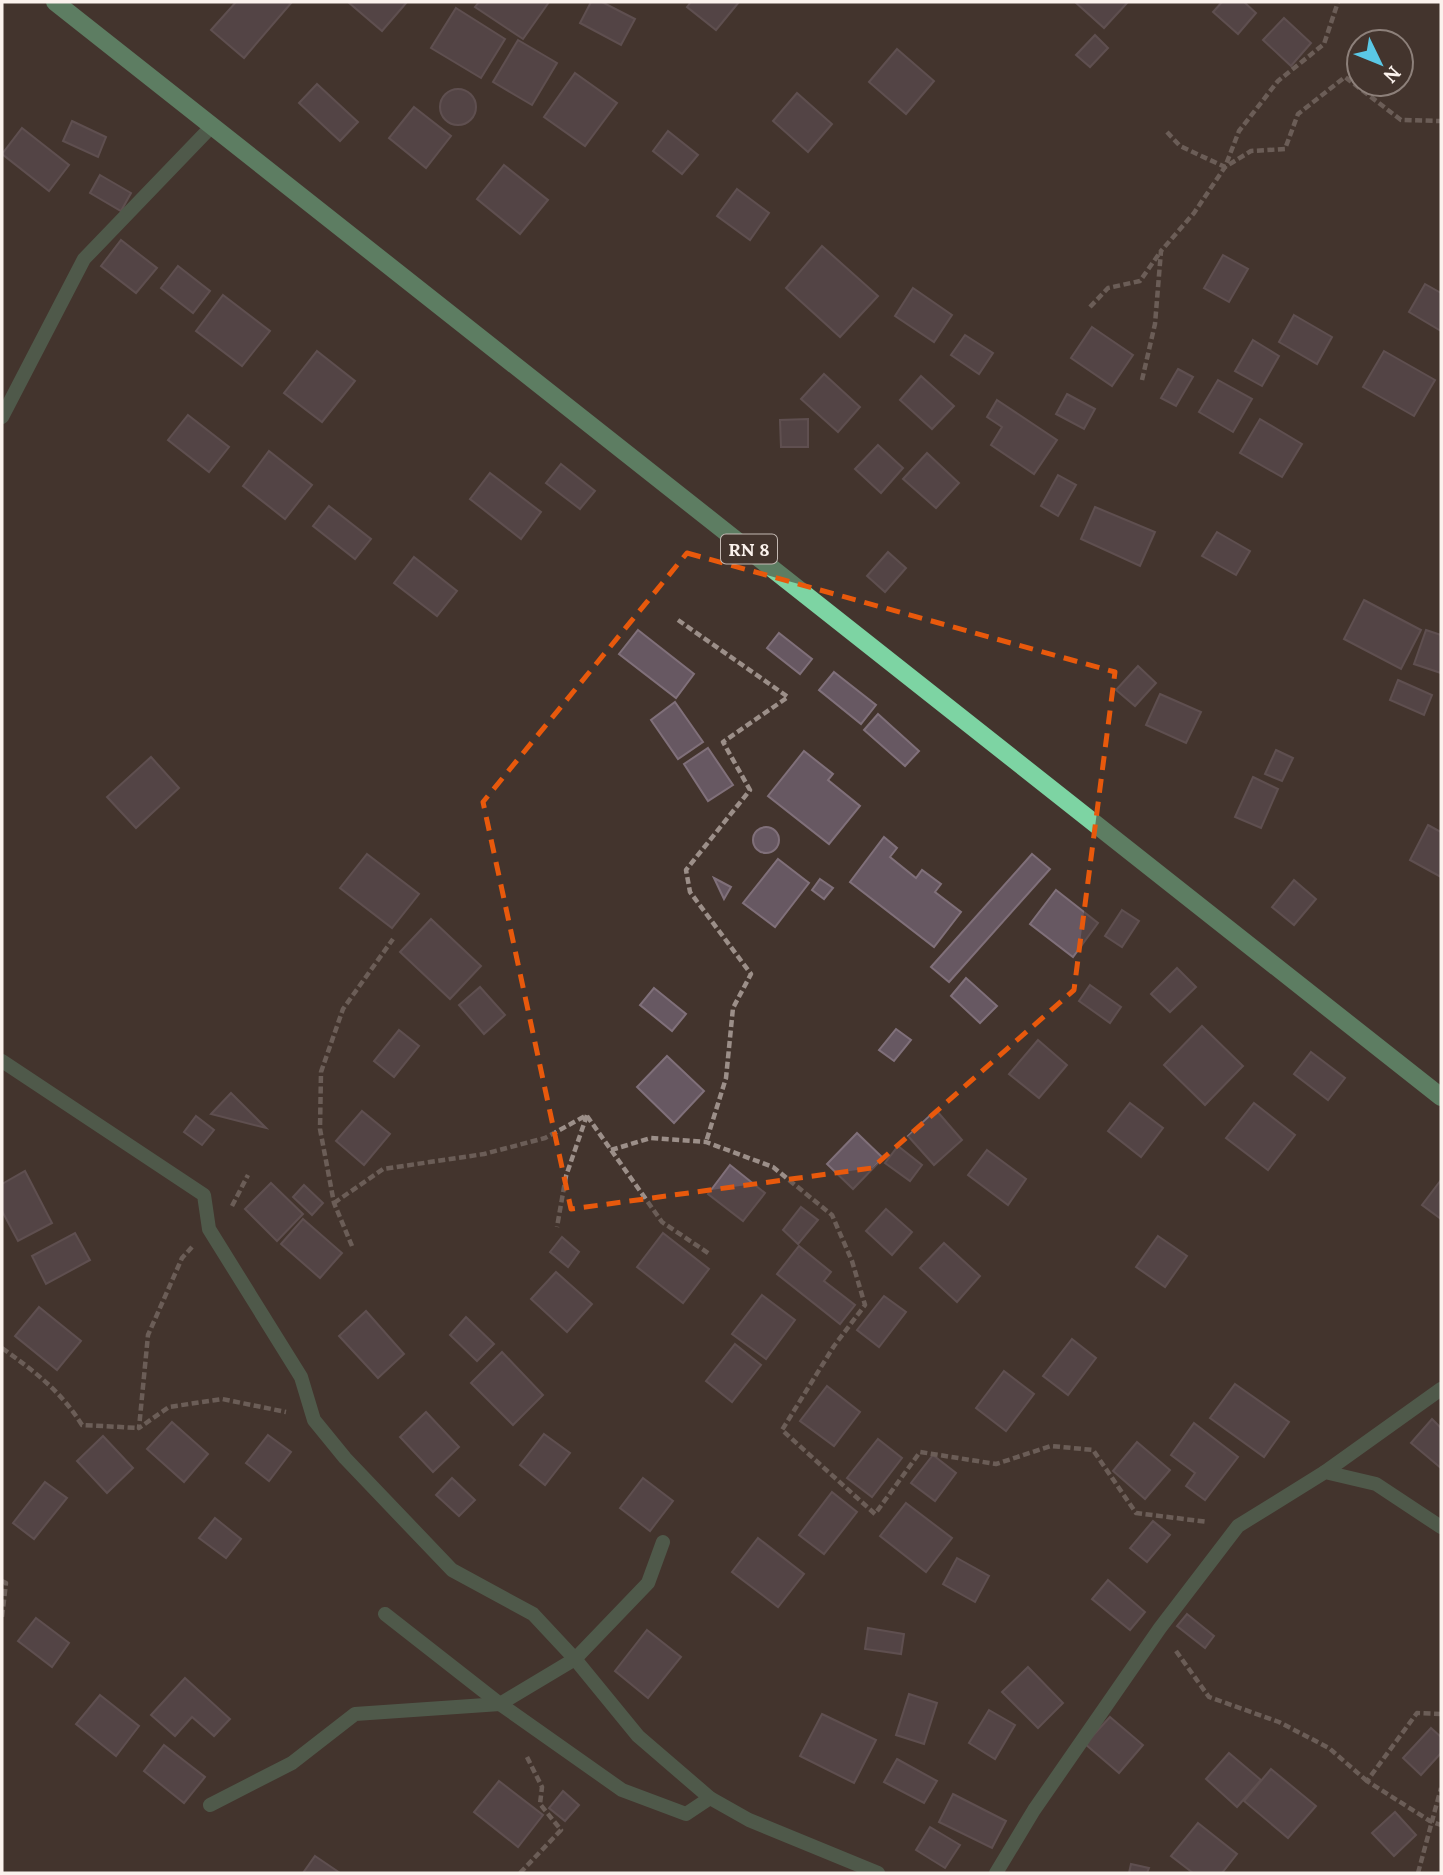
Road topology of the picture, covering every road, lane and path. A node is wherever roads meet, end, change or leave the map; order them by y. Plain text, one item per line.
1 (55, 2) edge
2 (1338, 2) edge
3 (1441, 121) edge
4 (213, 125) junction
5 (1167, 132) dead end
6 (1225, 167) junction
7 (1161, 251) junction
8 (1090, 307) dead end
9 (1142, 380) dead end
10 (2, 417) edge
11 (678, 620) dead end
12 (393, 939) dead end
13 (2, 1061) edge
14 (1441, 1097) edge
15 (587, 1115) junction
16 (705, 1142) junction
17 (611, 1150) junction
18 (247, 1175) dead end
19 (334, 1203) junction
20 (557, 1227) dead end
21 (209, 1229) junction
22 (352, 1246) dead end
23 (711, 1255) dead end
24 (2, 1348) edge
25 (1441, 1389) edge
26 (314, 1420) junction
27 (139, 1428) junction
28 (1325, 1472) junction
29 (1238, 1526) junction
30 (1441, 1527) edge
31 (663, 1542) dead end
32 (2, 1581) edge
33 (385, 1614) dead end
34 (2, 1617) edge
35 (1160, 1629) junction
36 (575, 1659) junction
37 (500, 1704) junction
38 (1441, 1714) edge
39 (524, 1751) dead end
40 (1367, 1781) junction
41 (1441, 1788) edge
42 (710, 1798) junction
43 (210, 1805) dead end
44 (1430, 1821) junction
45 (1441, 1825) edge
46 (520, 1873) edge
47 (878, 1873) edge
48 (996, 1873) edge
49 (1418, 1873) edge

1 - 4 main road, RN 8
2 - 6 path
3 - 6 path
4 - 10 street
4 - 14 main road, RN 8
5 - 6 path
6 - 7 path
7 - 8 path
7 - 9 path
11 - 16 path
12 - 19 path
13 - 21 street
15 - 17 path
15 - 19 path
15 - 20 path
16 - 17 path
16 - 29 path
17 - 23 path
18 - 21 path
19 - 22 path
21 - 26 street
21 - 27 path
24 - 27 path
25 - 28 street
26 - 27 path
26 - 36 street
28 - 29 street
28 - 30 street
29 - 35 street
31 - 36 street
32 - 34 path
33 - 37 street
35 - 40 path
35 - 48 street
36 - 37 street
36 - 42 street
37 - 42 street
37 - 43 street
38 - 40 path
39 - 46 path
40 - 44 path
41 - 44 path
42 - 47 street
44 - 45 path
44 - 49 path

